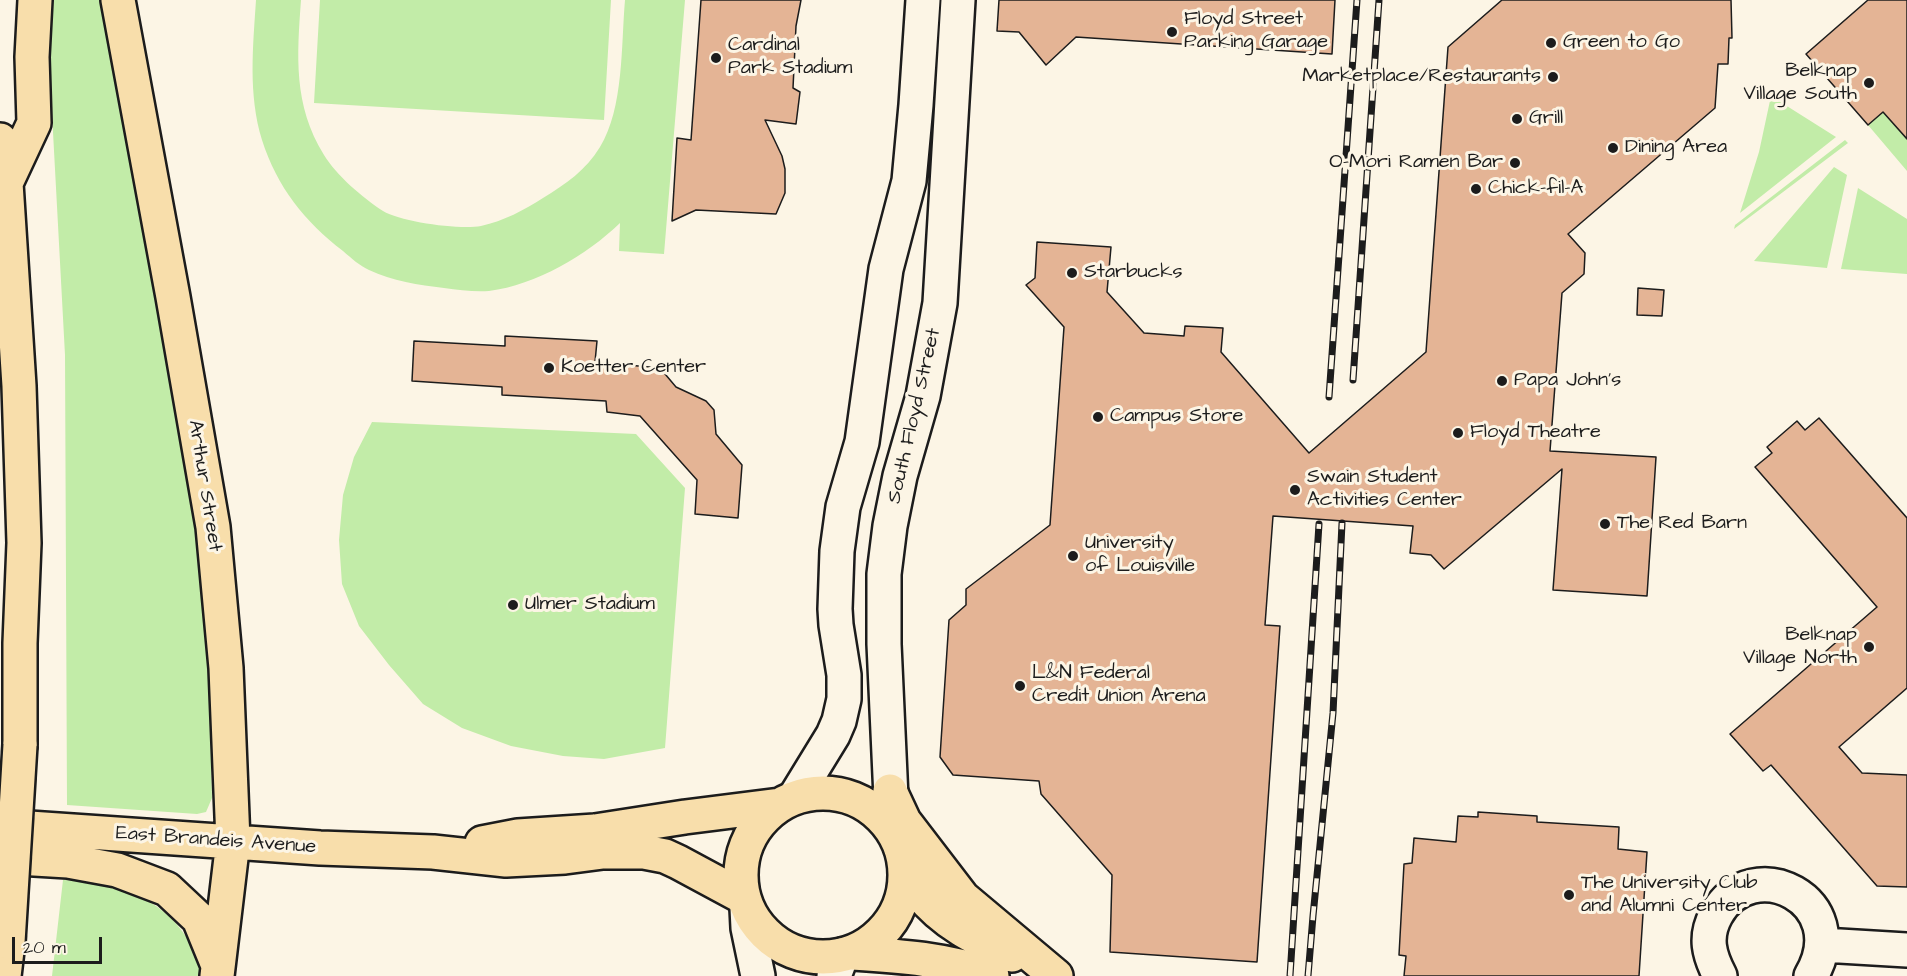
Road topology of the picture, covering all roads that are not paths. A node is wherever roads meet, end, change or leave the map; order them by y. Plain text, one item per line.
1 (34, 0) edge
2 (118, 0) edge
3 (922, 0) edge
4 (958, 0) edge
5 (0, 140) edge
6 (6, 183) junction
7 (890, 791) junction
8 (788, 801) junction
9 (0, 826) edge
10 (893, 831) junction
11 (233, 841) junction
12 (433, 852) junction
13 (0, 857) edge
14 (906, 868) junction
15 (745, 903) junction
16 (1823, 945) junction
17 (1907, 950) edge
18 (842, 961) edge
19 (218, 970) edge
20 (4, 976) edge
21 (758, 976) edge
22 (992, 976) edge
23 (1057, 976) edge
24 (1720, 976) edge
25 (1811, 976) edge

1 - 6 main road
2 - 11 main road, Arthur Street
3 - 8 street
4 - 7 street, South Floyd Street
5 - 6 main road
6 - 20 main road, bridge
7 - 10 street, South Floyd Street
7 - 23 main road
8 - 10 main road
8 - 12 main road, East Brandeis Avenue
8 - 15 main road
9 - 11 main road, East Brandeis Avenue
10 - 14 main road
11 - 12 main road, East Brandeis Avenue
11 - 19 main road, Arthur Street
12 - 15 main road, East Brandeis Avenue
13 - 19 main road
14 - 18 main road
14 - 23 main road
15 - 18 main road
15 - 21 street
16 - 17 street
16 - 24 street
16 - 25 street
18 - 22 main road

